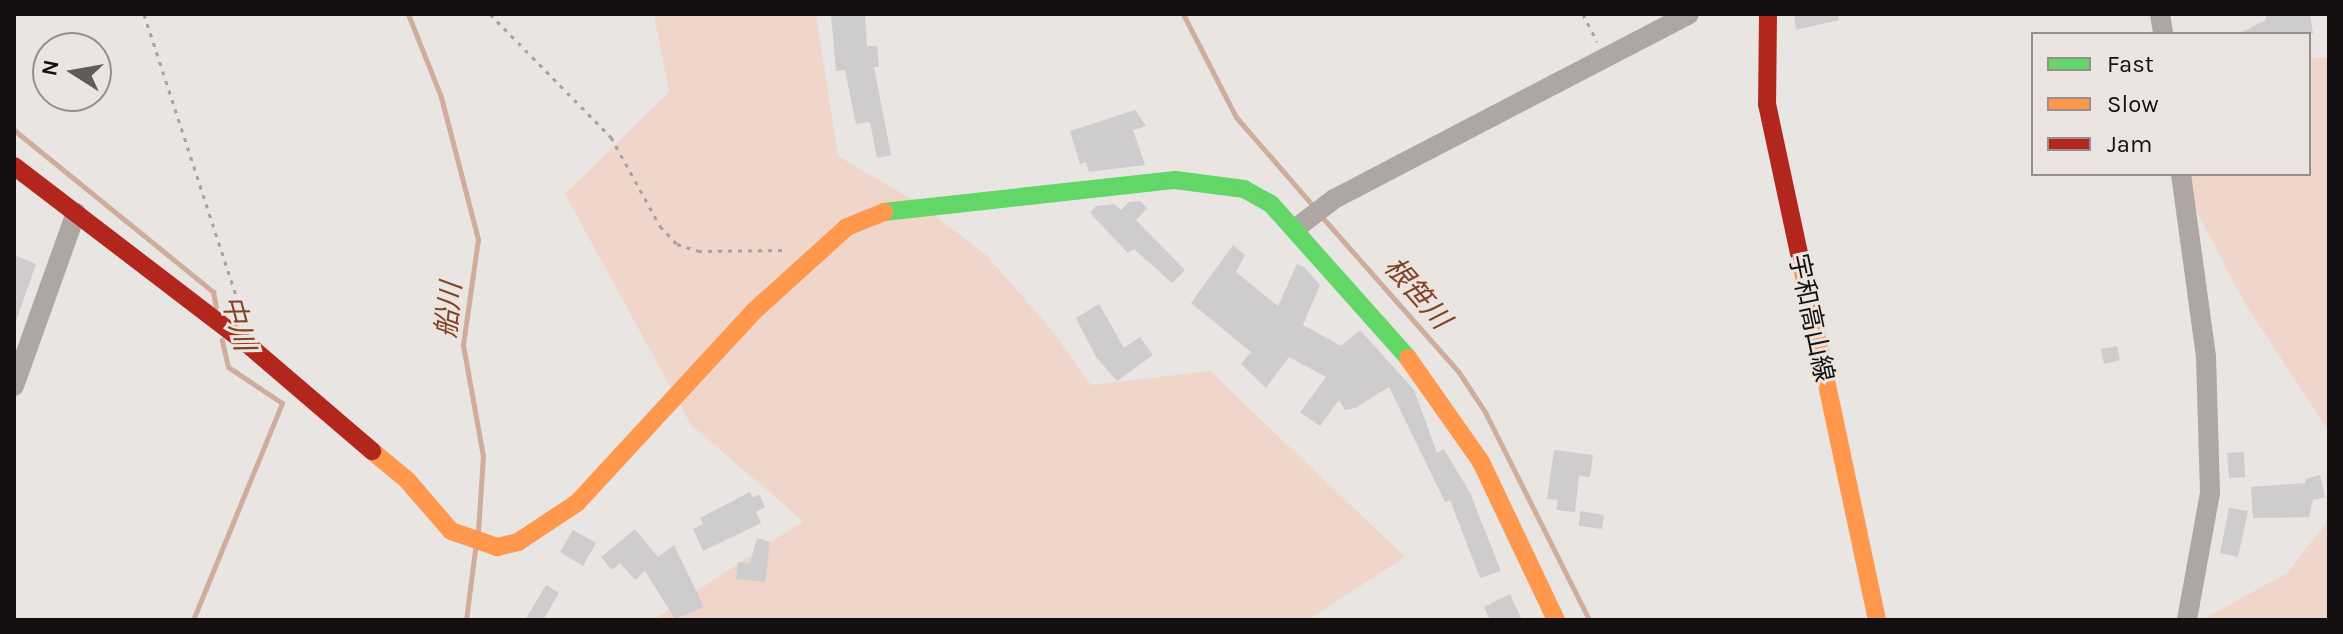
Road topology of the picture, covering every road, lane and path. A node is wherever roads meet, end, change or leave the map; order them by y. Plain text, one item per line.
1 (144, 14) edge
2 (490, 14) edge
3 (1583, 14) edge
4 (1689, 14) edge
5 (1768, 14) edge
6 (1605, 60) junction
7 (14, 166) edge
8 (2181, 176) edge
9 (76, 213) junction
10 (1300, 226) junction
11 (789, 250) dead end
12 (243, 318) dead end
13 (14, 386) edge
14 (1556, 620) edge
15 (1877, 620) edge
16 (2187, 620) edge

1 - 12 path
2 - 11 path
3 - 6 path
4 - 6 street
5 - 15 street, 宇和高山線
6 - 10 street
7 - 9 street
8 - 16 street
9 - 10 street
9 - 13 street
10 - 14 street

